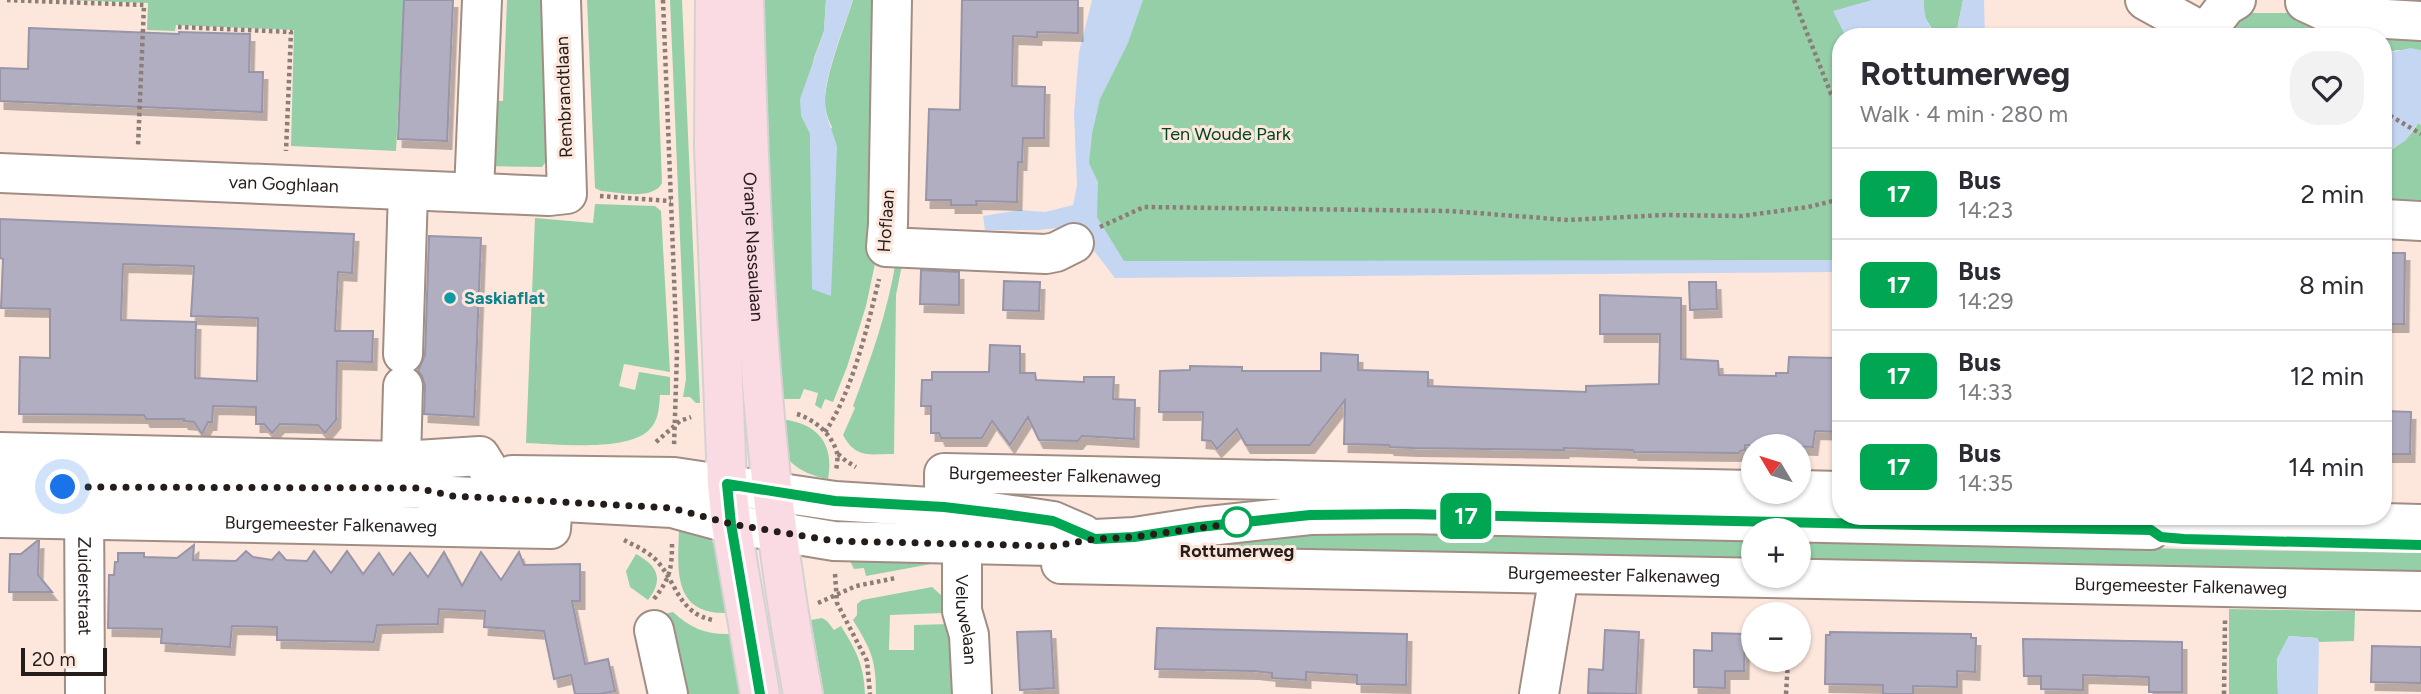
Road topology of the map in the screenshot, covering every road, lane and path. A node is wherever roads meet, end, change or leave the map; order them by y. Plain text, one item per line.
1 (7, 0) edge
2 (482, 0) edge
3 (561, 0) edge
4 (663, 0) edge
5 (715, 0) edge
6 (744, 0) edge
7 (892, 0) edge
8 (1794, 0) edge
9 (2145, 0) edge
10 (2236, 0) edge
11 (2301, 1) edge
12 (119, 2) edge
13 (2421, 21) edge
14 (178, 27) dead end
15 (2198, 28) edge
16 (2213, 28) edge
17 (1832, 95) edge
18 (2392, 117) edge
19 (2419, 132) edge
20 (0, 173) edge
21 (137, 178) junction
22 (285, 184) junction
23 (408, 191) junction
24 (474, 192) junction
25 (567, 194) junction
26 (671, 201) junction
27 (1832, 201) edge
28 (2392, 219) edge
29 (2421, 221) edge
30 (1107, 223) dead end
31 (1074, 243) dead end
32 (886, 247) junction
33 (793, 413) dead end
34 (698, 417) dead end
35 (674, 426) junction
36 (825, 432) junction
37 (0, 452) edge
38 (674, 455) dead end
39 (836, 473) dead end
40 (409, 474) junction
41 (1200, 478) junction
42 (727, 484) junction
43 (0, 485) edge
44 (84, 487) junction
45 (1741, 490) edge
46 (1811, 491) edge
47 (1832, 491) edge
48 (771, 493) junction
49 (2392, 501) edge
50 (553, 502) junction
51 (2421, 502) edge
52 (944, 507) junction
53 (0, 517) edge
54 (1832, 523) edge
55 (731, 524) junction
56 (2421, 524) edge
57 (1918, 525) edge
58 (2158, 525) edge
59 (2274, 525) edge
60 (2381, 525) edge
61 (2392, 525) edge
62 (1199, 527) junction
63 (2301, 527) edge
64 (776, 533) junction
65 (616, 537) dead end
66 (1095, 539) junction
67 (672, 541) dead end
68 (2421, 545) edge
69 (961, 555) junction
70 (834, 569) dead end
71 (1559, 575) junction
72 (906, 576) dead end
73 (668, 579) junction
74 (2421, 591) edge
75 (836, 595) junction
76 (811, 604) dead end
77 (2225, 612) dead end
78 (718, 620) dead end
79 (654, 630) dead end
80 (1787, 672) edge
81 (85, 694) edge
82 (668, 694) edge
83 (760, 694) edge
84 (803, 694) edge
85 (870, 694) edge
86 (972, 694) edge
87 (1539, 694) edge
88 (1786, 694) edge
89 (2224, 694) edge

1 - 12 path
2 - 24 street
3 - 25 street, Rembrandtlaan
4 - 26 path
5 - 42 main road, Oranje Nassaulaan
6 - 48 main road, Oranje Nassaulaan
7 - 32 street, Hoflaan
8 - 17 path
9 - 15 street
10 - 16 street
11 - 13 street
12 - 21 path
14 - 22 path
18 - 19 path
20 - 21 street, van Goghlaan
21 - 22 street, van Goghlaan
22 - 23 street, van Goghlaan
23 - 24 street, van Goghlaan
23 - 40 street
24 - 25 street, van Goghlaan
25 - 26 path
26 - 35 path
27 - 30 path
28 - 29 street
31 - 32 street
32 - 36 path, Hoflaan
33 - 36 path
34 - 35 path
35 - 38 path
36 - 39 path
37 - 44 street, Burgemeester Falkenaweg
40 - 42 street, Burgemeester Falkenaweg
40 - 44 street, Burgemeester Falkenaweg
40 - 50 street, Burgemeester Falkenaweg
41 - 45 street, Burgemeester Falkenaweg
41 - 52 street, Burgemeester Falkenaweg
41 - 62 street
42 - 48 street, Burgemeester Falkenaweg
42 - 55 main road, Oranje Nassaulaan
43 - 44 street, Burgemeester Falkenaweg
44 - 50 street, Burgemeester Falkenaweg
44 - 53 street, Burgemeester Falkenaweg
44 - 81 street, Zuiderstraat
46 - 47 street
48 - 52 street, Burgemeester Falkenaweg
48 - 64 main road, Oranje Nassaulaan
49 - 51 street
50 - 55 street, Burgemeester Falkenaweg
52 - 66 street, Burgemeester Falkenaweg
54 - 62 street, Burgemeester Falkenaweg
55 - 64 street, Burgemeester Falkenaweg
55 - 83 main road
56 - 61 street, Burgemeester Falkenaweg
57 - 58 street, Burgemeester Falkenaweg
59 - 63 street, Burgemeester Falkenaweg
60 - 63 street, Burgemeester Falkenaweg
62 - 66 street, Burgemeester Falkenaweg
63 - 68 street, Burgemeester Falkenaweg
64 - 69 street, Burgemeester Falkenaweg
64 - 84 main road
65 - 73 path
66 - 69 street, Burgemeester Falkenaweg
67 - 73 path
69 - 71 street, Burgemeester Falkenaweg
69 - 86 street, Veluwelaan
70 - 75 path
71 - 74 street, Burgemeester Falkenaweg
71 - 87 street
72 - 75 path
73 - 78 path
75 - 76 path
75 - 85 path
77 - 89 path
79 - 82 street
80 - 88 path

